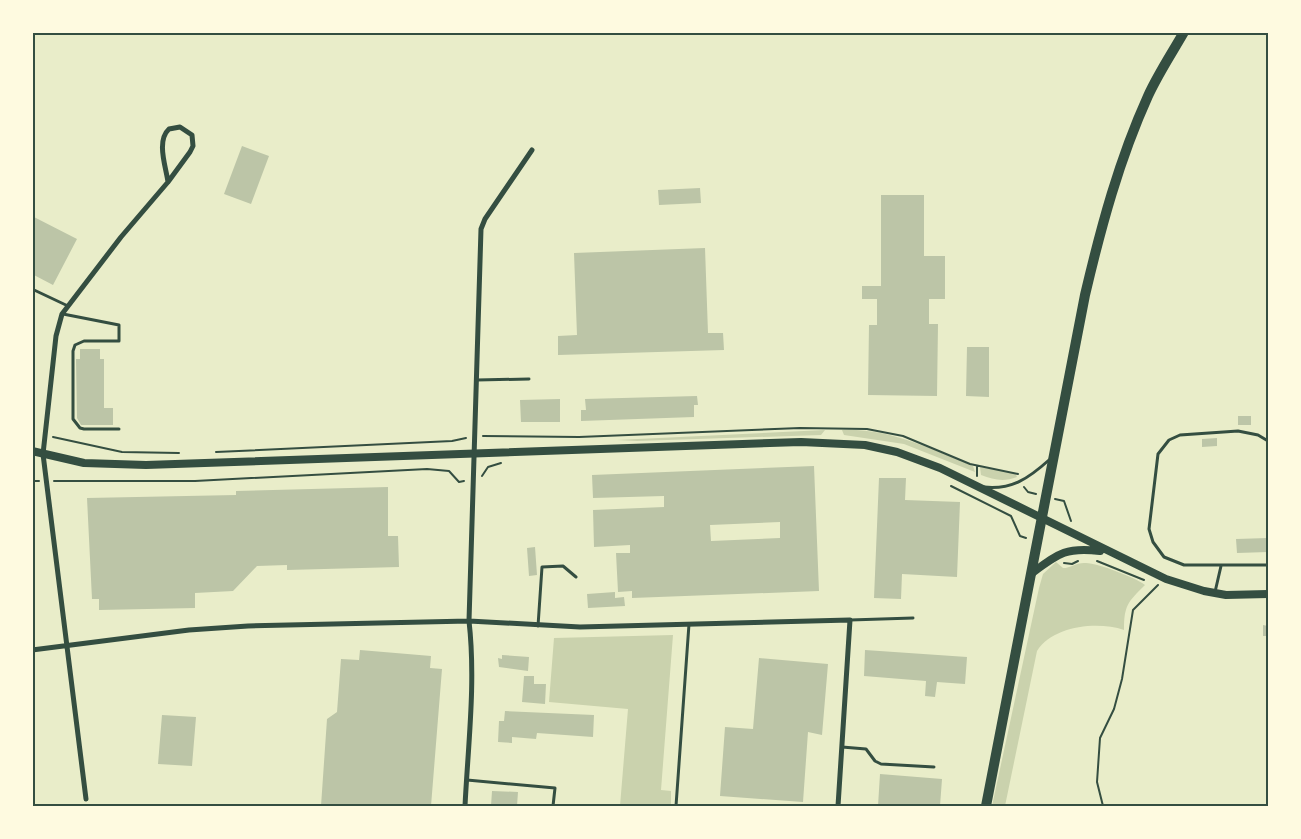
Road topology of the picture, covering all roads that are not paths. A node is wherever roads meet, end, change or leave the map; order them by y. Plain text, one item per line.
1 (1184, 32) edge
2 (532, 150) dead end
3 (168, 182) junction
4 (32, 289) edge
5 (69, 306) junction
6 (62, 314) junction
7 (528, 378) dead end
8 (476, 380) junction
9 (119, 429) dead end
10 (1268, 441) edge
11 (32, 451) edge
12 (43, 454) junction
13 (474, 454) junction
14 (1053, 456) junction
15 (976, 486) junction
16 (1042, 520) junction
17 (1107, 552) junction
18 (1268, 565) edge
19 (1221, 566) junction
20 (1032, 572) junction
21 (576, 577) dead end
22 (1214, 593) junction
23 (1268, 594) edge
24 (913, 618) dead end
25 (850, 620) junction
26 (469, 621) junction
27 (689, 624) junction
28 (538, 626) junction
29 (67, 645) junction
30 (32, 650) edge
31 (842, 748) junction
32 (934, 767) dead end
33 (466, 780) junction
34 (86, 799) dead end
35 (464, 806) edge
36 (553, 806) edge
37 (676, 806) edge
38 (838, 806) edge
39 (986, 806) edge

1 - 14 main road
2 - 8 street
3 - 3 street
3 - 5 street
4 - 5 lane
5 - 6 street
6 - 9 lane
6 - 12 street
7 - 8 lane
8 - 13 street
10 - 19 lane
11 - 12 street
12 - 13 street
12 - 29 street
13 - 15 street
13 - 26 street
14 - 15 lane
14 - 16 main road
15 - 16 street
16 - 17 street
16 - 20 main road
17 - 20 street
17 - 22 street
18 - 19 lane
19 - 22 lane
20 - 39 main road
21 - 28 lane
22 - 23 street
24 - 25 lane
25 - 27 street
25 - 31 street
26 - 28 street
26 - 29 street
26 - 33 street
27 - 28 street
27 - 37 lane
29 - 30 street
29 - 34 street
31 - 32 lane
31 - 38 street
33 - 35 street
33 - 36 lane

